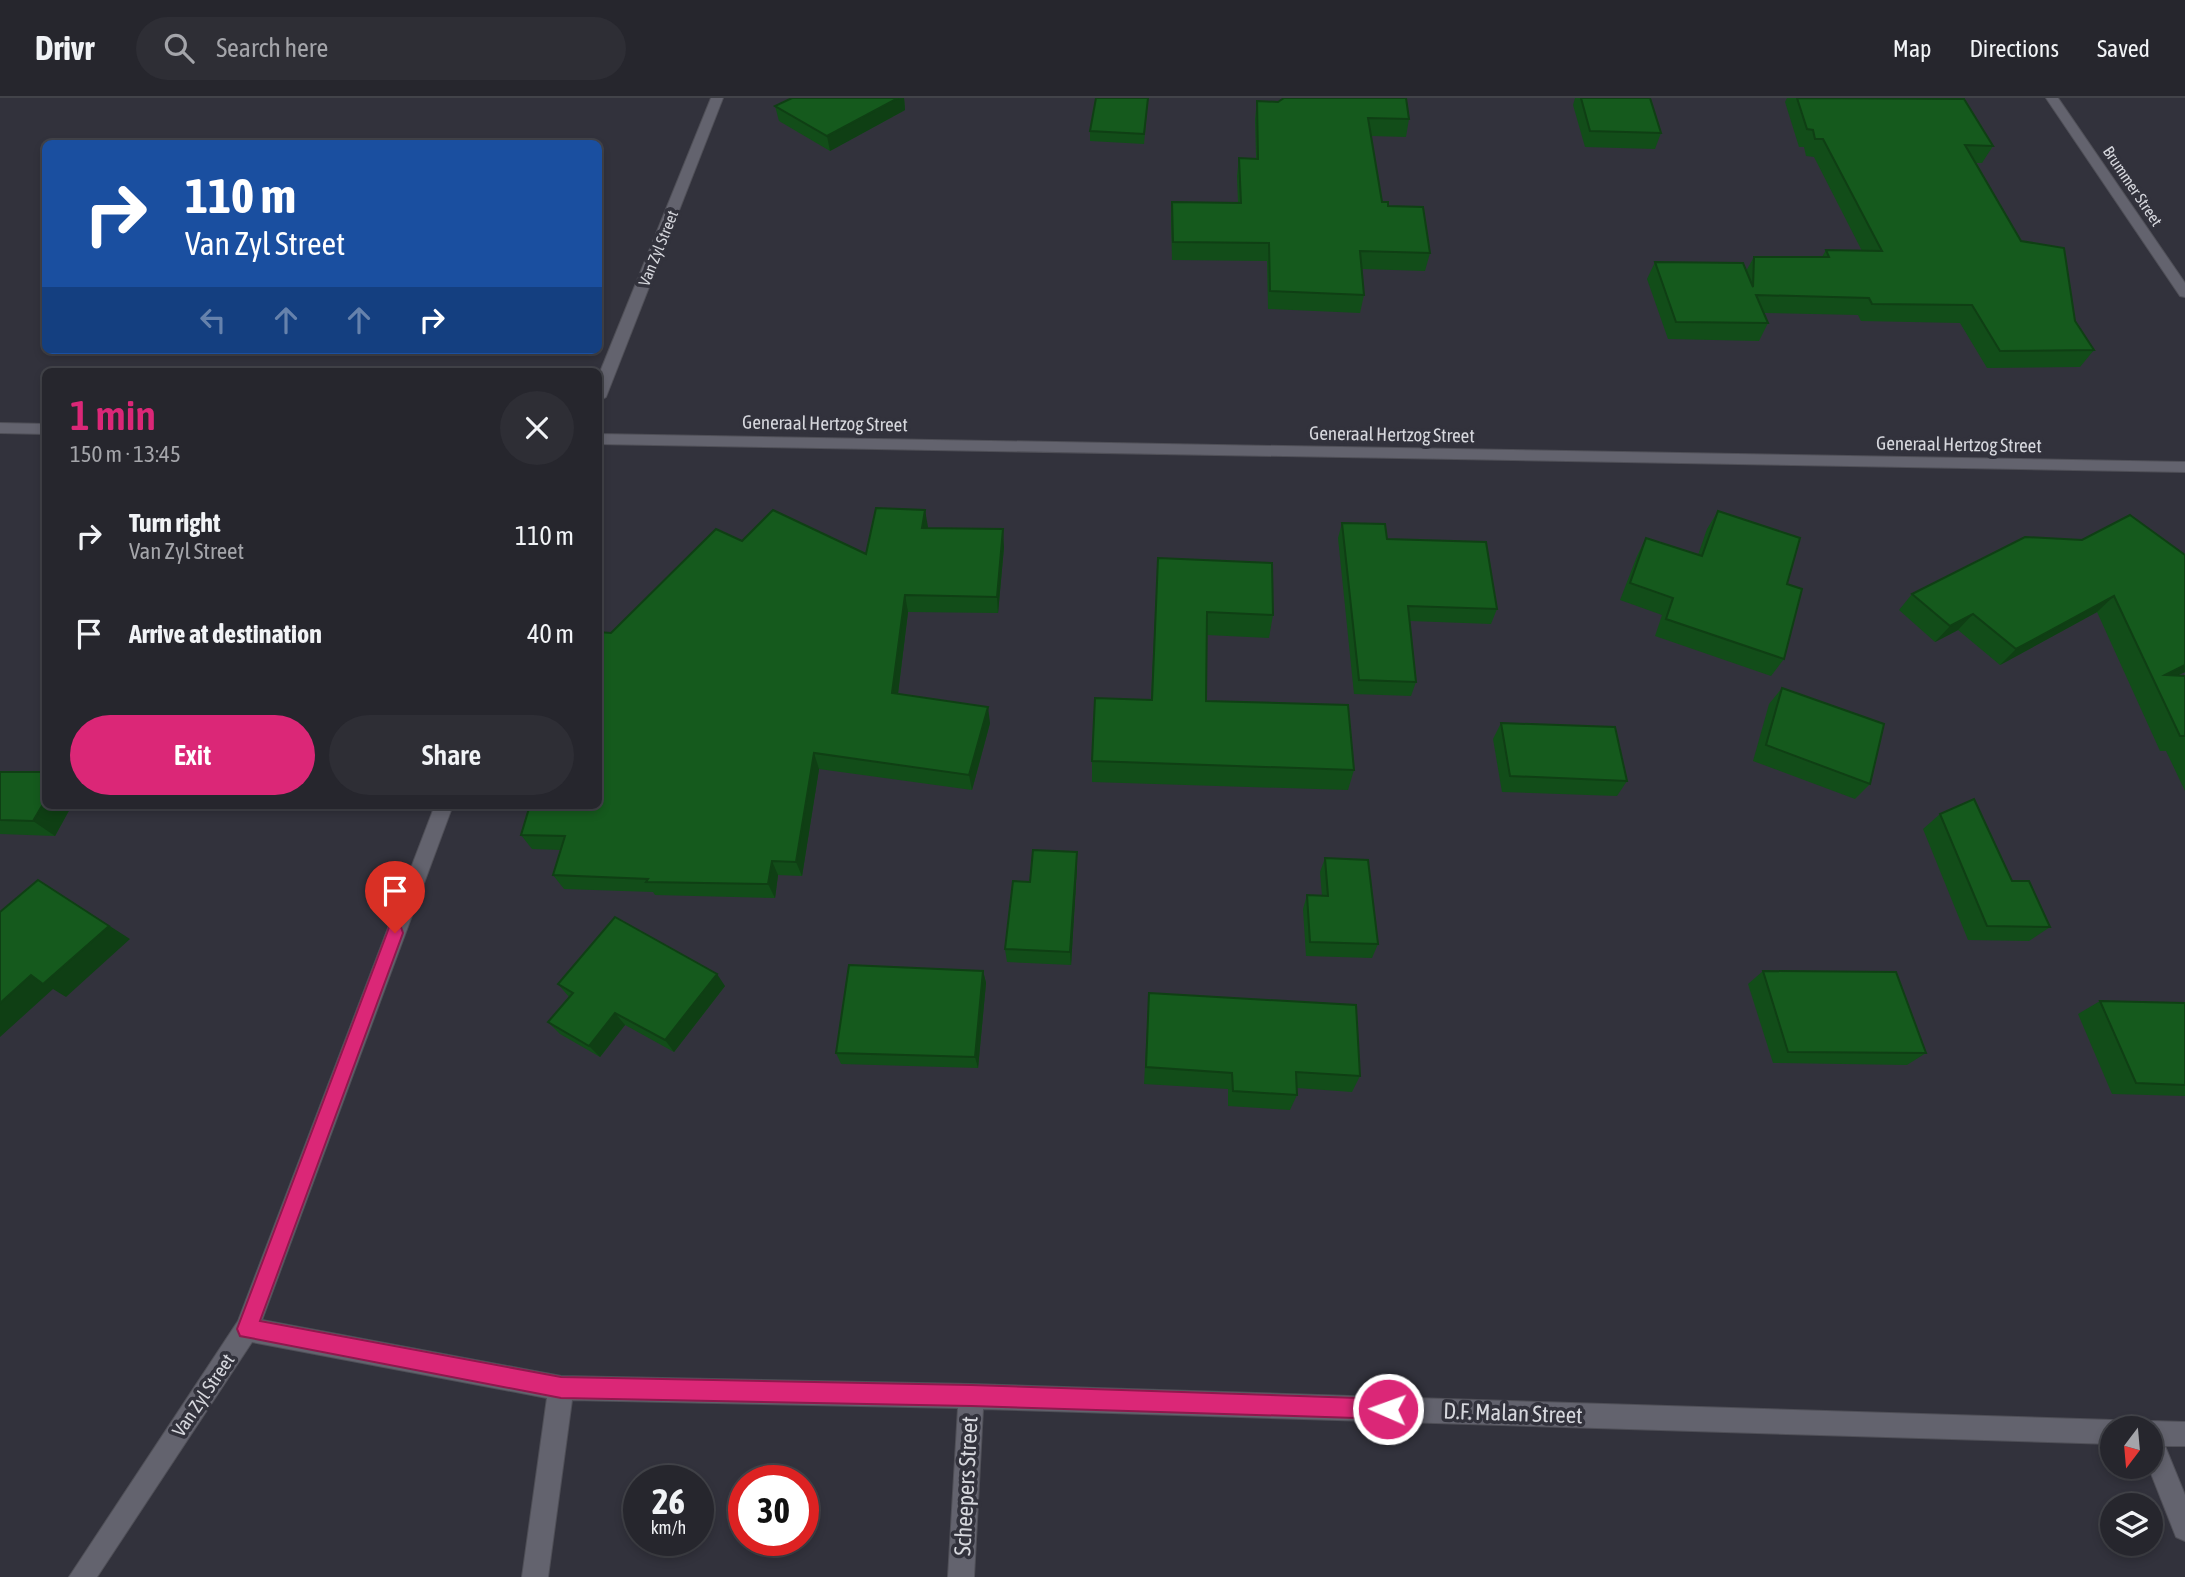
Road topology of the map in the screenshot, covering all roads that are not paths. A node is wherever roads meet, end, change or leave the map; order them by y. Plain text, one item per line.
1 (718, 98) edge
2 (2052, 98) edge
3 (2185, 293) edge
4 (602, 387) edge
5 (0, 428) edge
6 (42, 429) edge
7 (602, 439) edge
8 (2185, 467) edge
9 (442, 809) edge
10 (247, 1329) junction
11 (561, 1388) junction
12 (971, 1396) junction
13 (2100, 1432) edge
14 (2163, 1433) edge
15 (2185, 1434) edge
16 (2163, 1472) edge
17 (2185, 1528) edge
18 (82, 1577) edge
19 (535, 1577) edge
20 (961, 1577) edge

1 - 4 street, Van Zyl Street
2 - 3 street, Brummer Street
5 - 6 street
7 - 8 street, Generaal Hertzog Street
9 - 10 street, Van Zyl Street
10 - 11 street, D.F. Malan Street
10 - 18 street, Van Zyl Street
11 - 12 street, D.F. Malan Street
11 - 19 street
12 - 13 street, D.F. Malan Street
12 - 20 street, Scheepers Street
14 - 15 street
16 - 17 street

